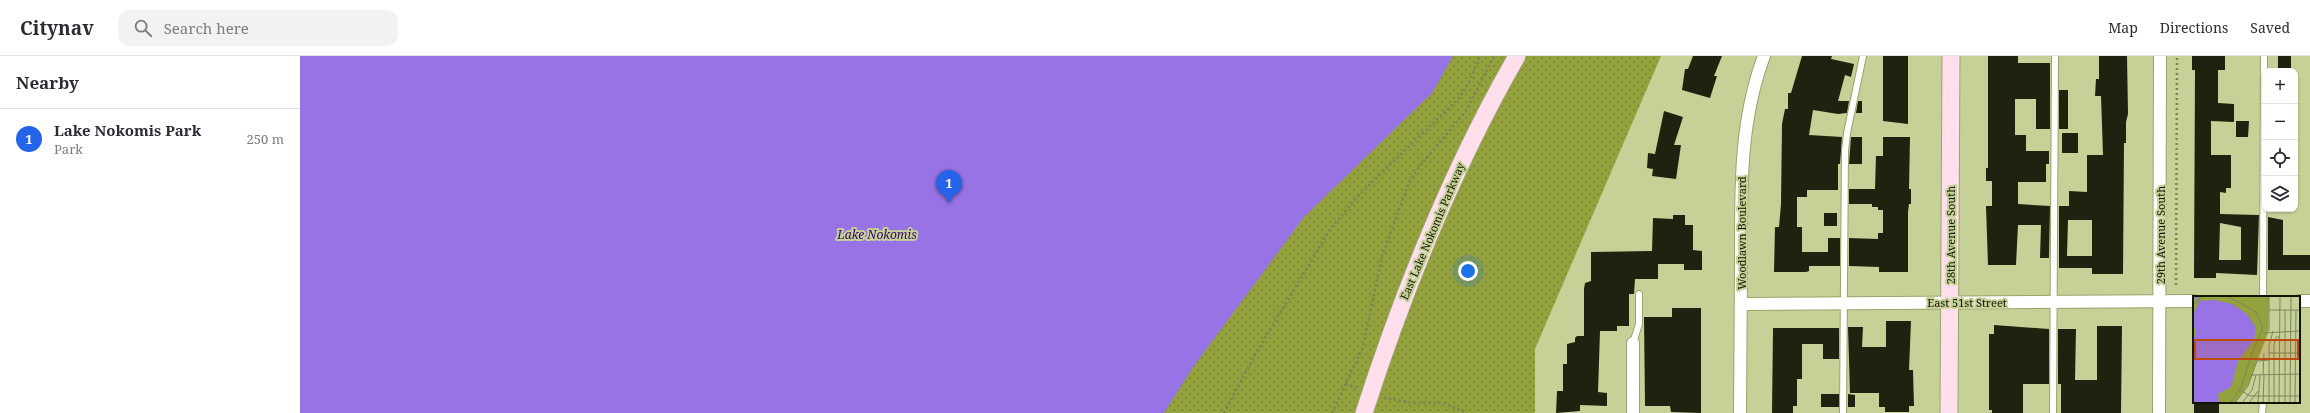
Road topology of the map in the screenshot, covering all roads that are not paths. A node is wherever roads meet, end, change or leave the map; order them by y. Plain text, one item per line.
1 (1518, 56) edge
2 (1764, 56) edge
3 (1863, 56) edge
4 (1951, 56) edge
5 (2055, 56) edge
6 (2160, 56) edge
7 (2264, 56) edge
8 (1639, 294) dead end
9 (2263, 296) edge
10 (2160, 301) junction
11 (2193, 301) edge
12 (1950, 302) junction
13 (2055, 302) junction
14 (1843, 303) junction
15 (1741, 304) junction
16 (1633, 343) joint
17 (1364, 413) edge
18 (1633, 413) edge
19 (1740, 413) edge
20 (1843, 413) edge
21 (1949, 413) edge
22 (2053, 413) edge
23 (2159, 413) edge

1 - 17 street, East Lake Nokomis Parkway
2 - 15 street, Woodlawn Boulevard
3 - 14 lane
4 - 12 street, 28th Avenue South
5 - 13 lane
6 - 10 street, 29th Avenue South
7 - 9 lane
8 - 16 lane
10 - 11 street, East 51st Street
10 - 13 street, East 51st Street
10 - 23 street, 29th Avenue South
12 - 13 street, East 51st Street
12 - 14 street, East 51st Street
12 - 21 street, 28th Avenue South
13 - 22 lane
14 - 15 street, East 51st Street
14 - 20 lane
15 - 19 street, Woodlawn Boulevard
16 - 18 street

